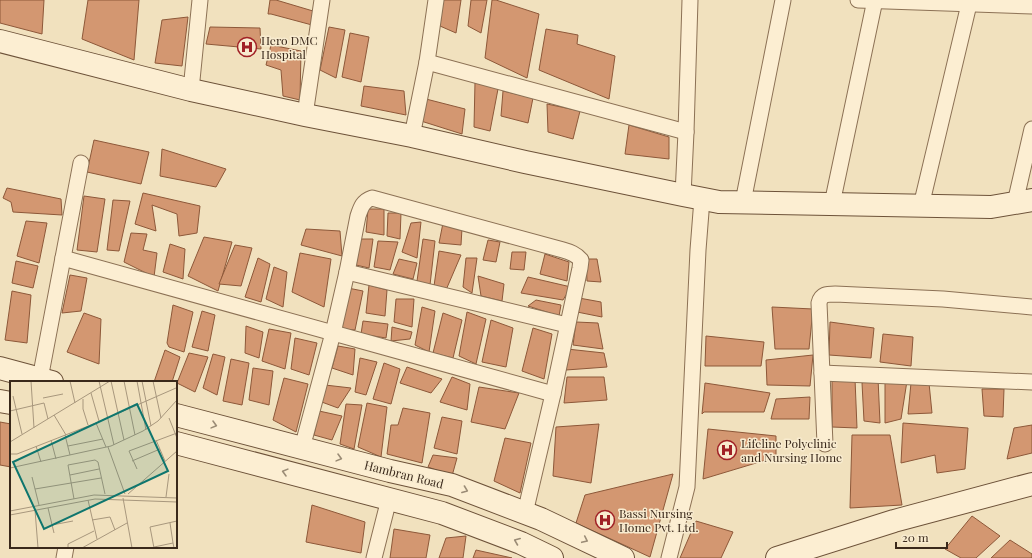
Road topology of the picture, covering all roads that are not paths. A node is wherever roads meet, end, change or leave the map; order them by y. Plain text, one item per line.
1 (200, 0) edge
2 (322, 0) edge
3 (436, 0) edge
4 (690, 0) edge
5 (783, 0) edge
6 (858, 0) edge
7 (875, 0) edge
8 (970, 2) edge
9 (1032, 6) edge
10 (0, 41) edge
11 (428, 62) junction
12 (191, 90) junction
13 (305, 115) junction
14 (1032, 129) edge
15 (686, 132) junction
16 (412, 136) junction
17 (81, 162) dead end
18 (1024, 201) edge
19 (695, 202) junction
20 (743, 202) junction
21 (832, 204) junction
22 (922, 206) junction
23 (63, 258) junction
24 (347, 272) junction
25 (1032, 307) edge
26 (567, 325) junction
27 (333, 333) junction
28 (0, 368) edge
29 (822, 373) junction
30 (46, 380) edge
31 (1032, 382) edge
32 (553, 394) junction
33 (0, 401) edge
34 (10, 404) edge
35 (177, 415) edge
36 (177, 443) edge
37 (825, 444) dead end
38 (302, 448) junction
39 (1032, 484) edge
40 (389, 499) junction
41 (525, 513) junction
42 (66, 548) edge
43 (64, 558) edge
44 (374, 558) edge
45 (552, 558) edge
46 (623, 558) edge
47 (669, 558) edge
48 (777, 558) edge

1 - 12 street
2 - 13 street
3 - 11 street
4 - 15 street
5 - 20 street
6 - 7 street
7 - 8 street
7 - 21 street
8 - 9 street
8 - 22 street
10 - 12 street
11 - 15 street
11 - 16 street
12 - 13 street
13 - 16 street
14 - 18 street
15 - 19 street
16 - 19 street
17 - 23 street
18 - 22 street
19 - 20 street
19 - 47 street
20 - 21 street
21 - 22 street
23 - 27 street
23 - 30 street
24 - 26 street
24 - 26 street
24 - 27 street
25 - 29 street
26 - 32 street
27 - 32 street
27 - 38 street
28 - 30 street
29 - 31 street
29 - 37 street
32 - 41 street
33 - 34 street
35 -> 38 street, Hambran Road
40 -> 36 street
38 -> 41 street, Hambran Road
39 - 48 street
40 - 44 street
45 -> 40 street
41 -> 46 street, Hambran Road
42 - 43 street

